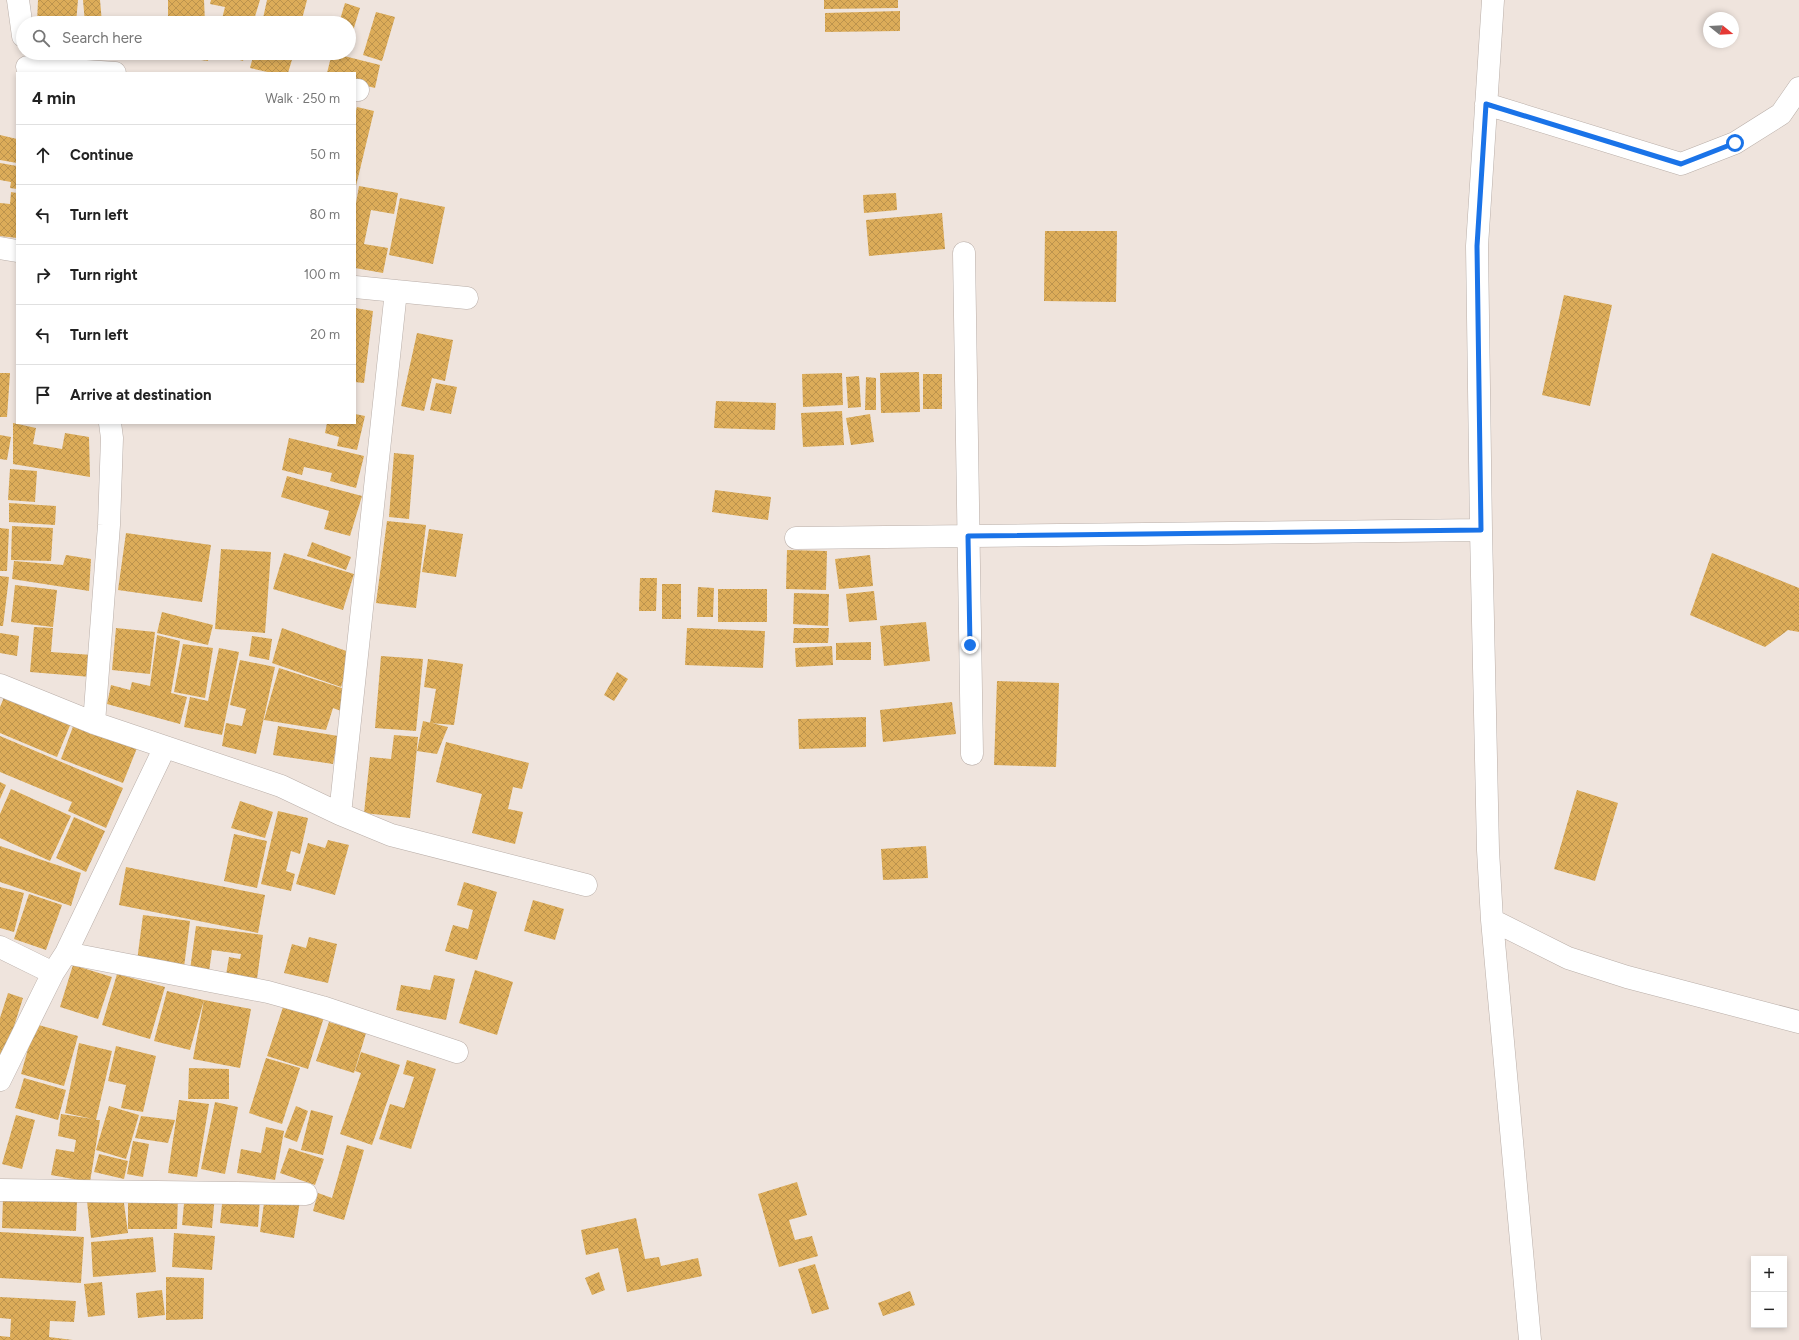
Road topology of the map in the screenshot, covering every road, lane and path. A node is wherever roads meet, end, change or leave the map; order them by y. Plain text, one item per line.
1 (18, 0) edge
2 (1493, 0) edge
3 (20, 16) edge
4 (27, 64) edge
5 (105, 72) edge
6 (1799, 88) edge
7 (1486, 104) junction
8 (0, 248) edge
9 (16, 251) edge
10 (964, 253) dead end
11 (356, 287) edge
12 (396, 291) junction
13 (466, 298) dead end
14 (110, 424) edge
15 (1481, 530) junction
16 (968, 536) junction
17 (796, 538) dead end
18 (0, 685) edge
19 (94, 723) junction
20 (165, 747) junction
21 (972, 754) dead end
22 (340, 814) junction
23 (586, 885) dead end
24 (1492, 920) junction
25 (0, 947) edge
26 (66, 953) junction
27 (53, 973) junction
28 (1799, 1022) edge
29 (457, 1052) dead end
30 (1, 1078) edge
31 (0, 1190) edge
32 (306, 1194) dead end
33 (1530, 1340) edge

1 - 3 street
2 - 7 street
4 - 5 street
6 - 7 street
7 - 15 street
8 - 9 street
10 - 16 street
11 - 12 street
12 - 13 street
12 - 22 street
14 - 19 street
15 - 16 street
15 - 24 street
16 - 17 street
16 - 21 street
18 - 19 street
19 - 20 street
20 - 22 street
20 - 26 street
22 - 23 street
24 - 28 street
24 - 33 street
25 - 27 street
26 - 27 street
26 - 29 street
27 - 30 street
31 - 32 street

